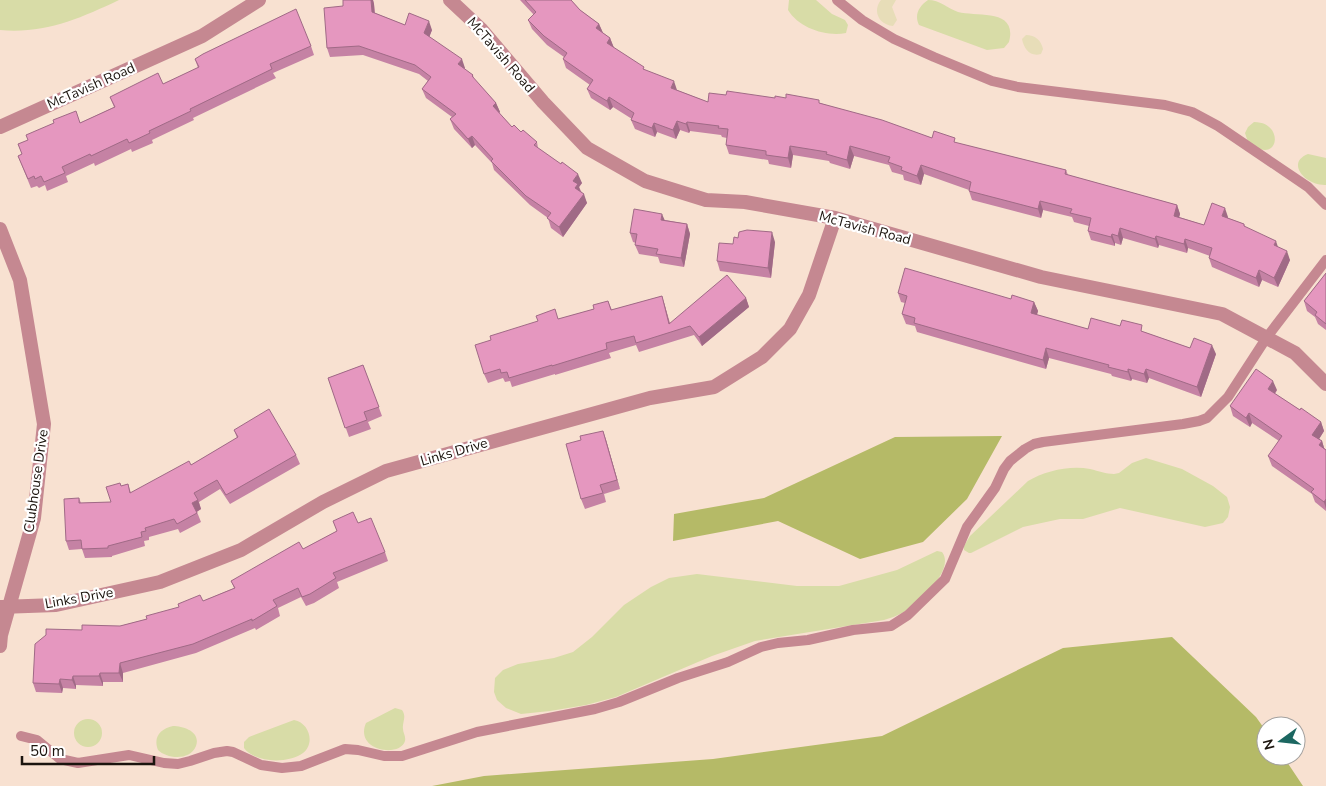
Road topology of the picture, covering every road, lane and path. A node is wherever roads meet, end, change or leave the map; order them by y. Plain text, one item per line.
1 (260, 0) edge
2 (450, 0) edge
3 (837, 0) edge
4 (0, 127) edge
5 (1326, 205) edge
6 (835, 218) junction
7 (0, 230) edge
8 (1326, 260) edge
9 (1267, 338) junction
10 (1326, 384) edge
11 (5, 606) edge
12 (0, 646) edge
13 (21, 736) dead end

1 - 4 street, McTavish Road
2 - 6 street, McTavish Road
3 - 5 lane
6 - 9 street, McTavish Road
6 - 11 street, Links Drive
7 - 11 street, Clubhouse Drive
8 - 9 lane
9 - 10 street, McTavish Road
9 - 13 lane
11 - 12 street, Clubhouse Drive

